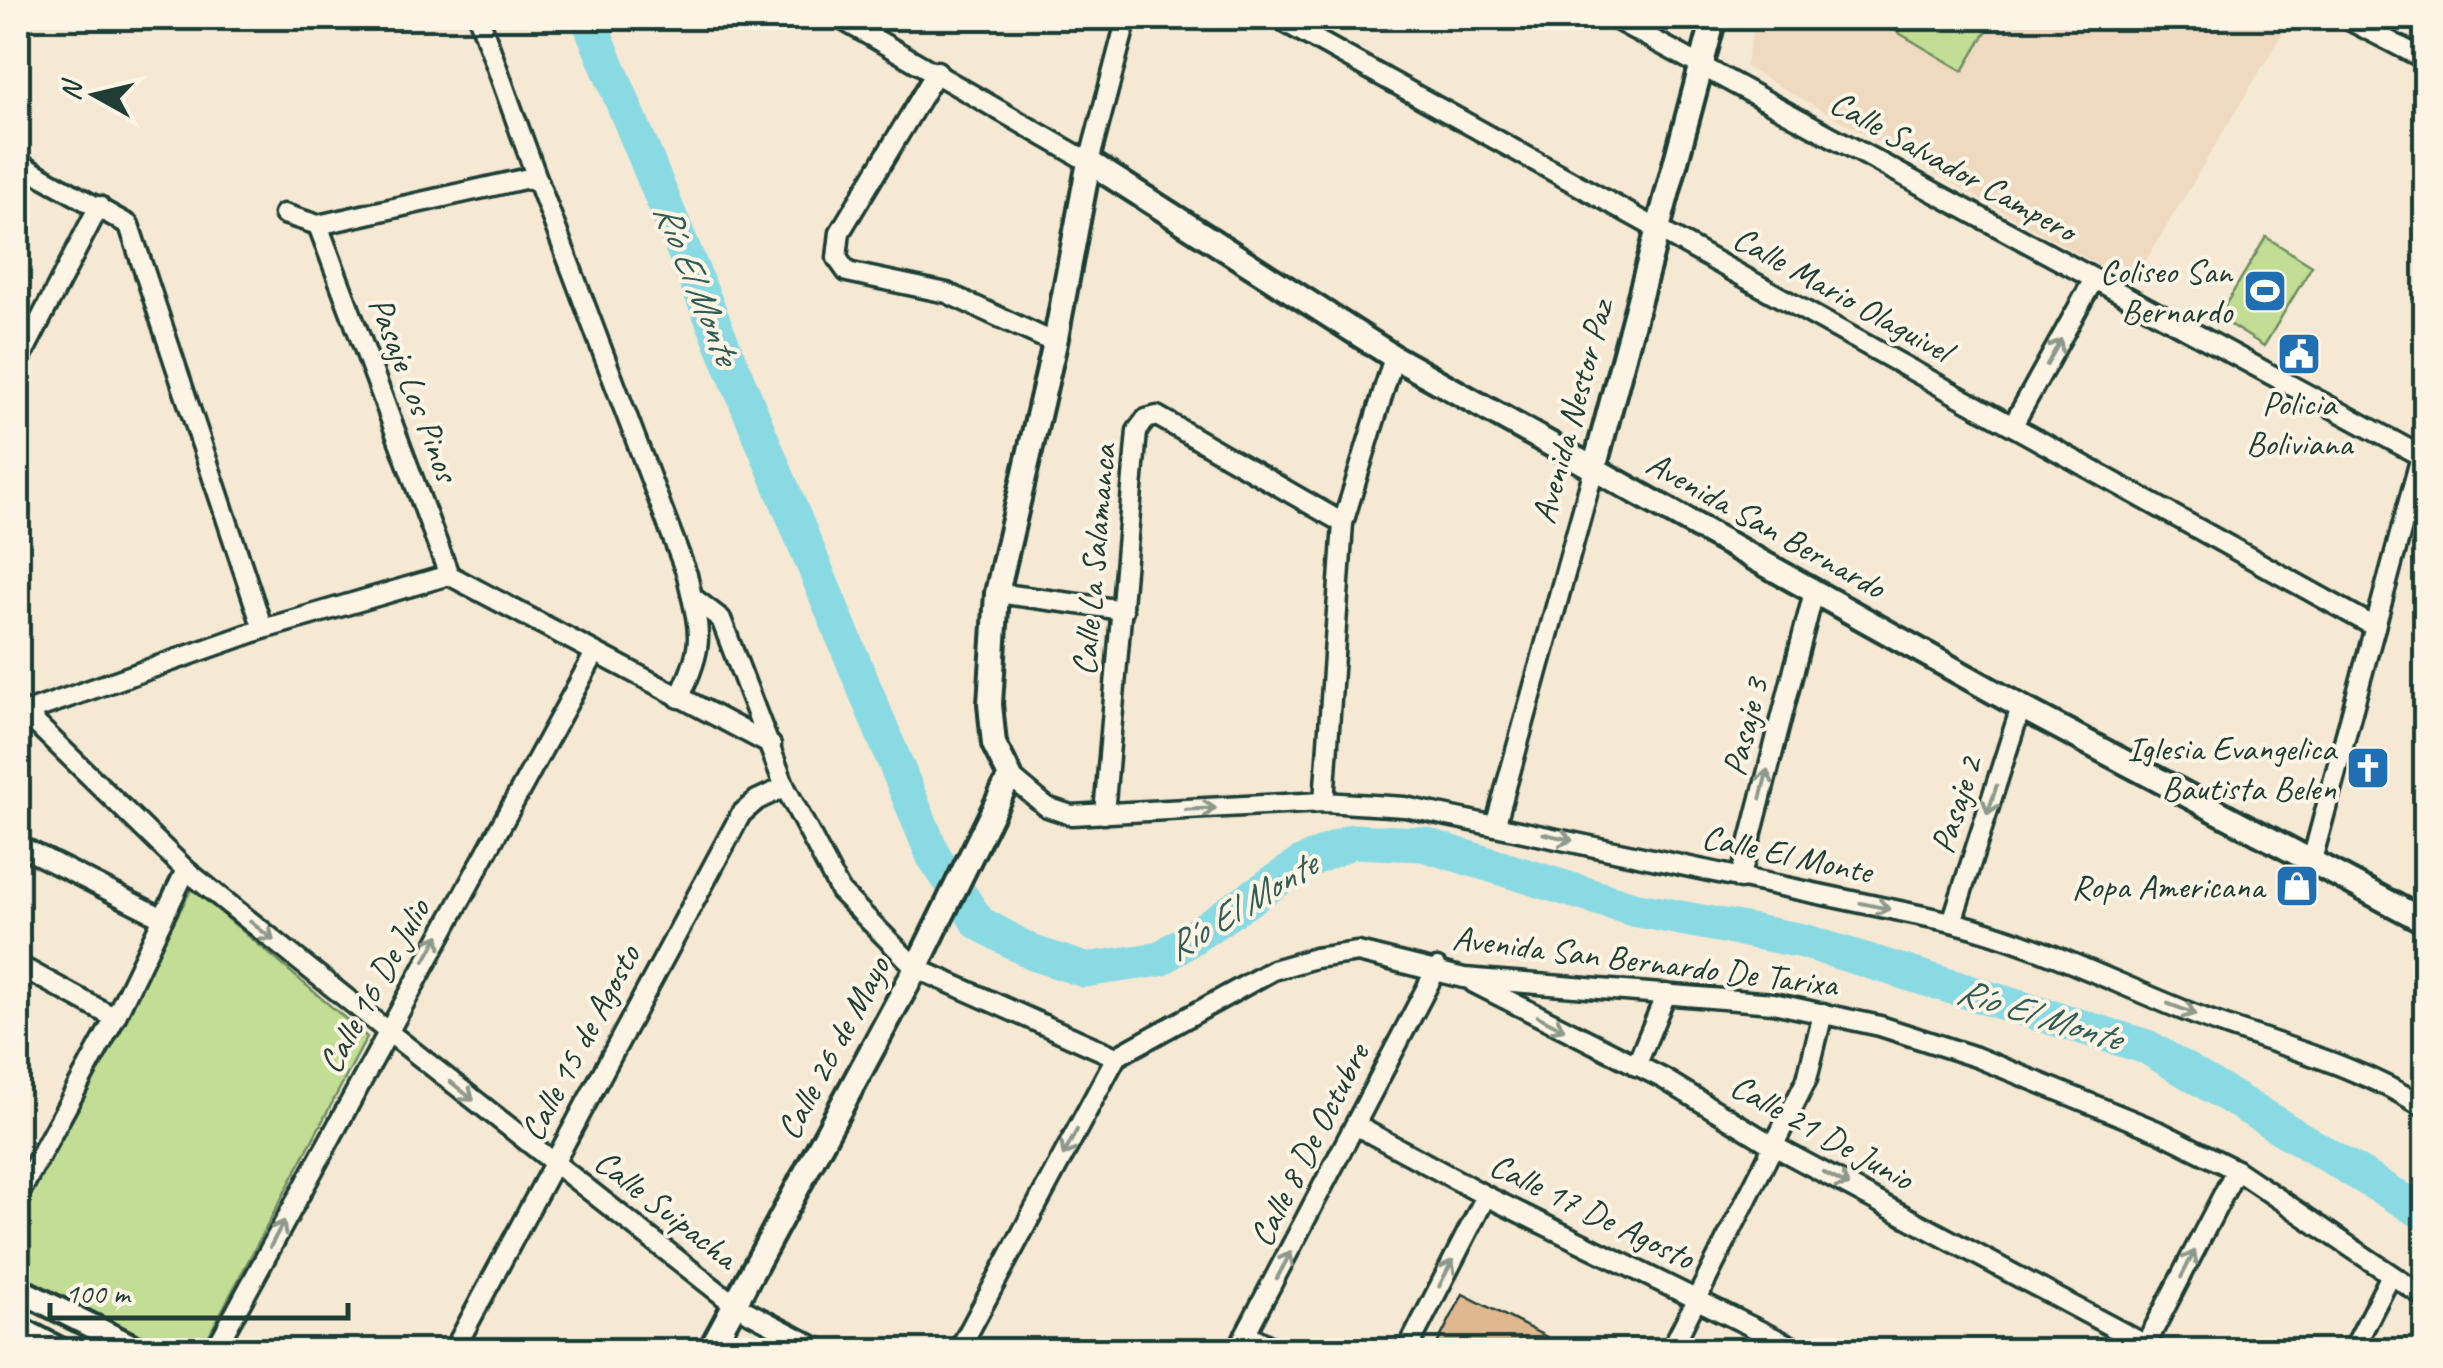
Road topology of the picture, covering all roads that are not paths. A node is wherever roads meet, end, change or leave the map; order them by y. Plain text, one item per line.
1 (479, 18) edge
2 (839, 18) edge
3 (1127, 18) edge
4 (1278, 18) edge
5 (1613, 18) edge
6 (1714, 18) edge
7 (2345, 18) edge
8 (2426, 60) edge
9 (1701, 66) junction
10 (937, 71) junction
11 (1089, 162) junction
12 (18, 163) edge
13 (538, 181) junction
14 (98, 206) junction
15 (284, 214) dead end
16 (318, 226) junction
17 (1655, 229) junction
18 (2094, 279) junction
19 (1054, 343) junction
20 (1394, 357) junction
21 (18, 363) edge
22 (2013, 425) junction
23 (2423, 447) edge
24 (1594, 469) junction
25 (1343, 522) junction
26 (449, 575) junction
27 (1814, 592) junction
28 (997, 593) junction
29 (692, 597) junction
30 (1123, 610) junction
31 (2375, 627) junction
32 (263, 630) junction
33 (594, 655) junction
34 (679, 698) junction
35 (2021, 707) junction
36 (21, 710) edge
37 (771, 745) junction
38 (1010, 776) junction
39 (785, 787) junction
40 (1324, 802) junction
41 (1104, 814) junction
42 (1496, 824) junction
43 (18, 845) edge
44 (2312, 860) junction
45 (186, 870) junction
46 (1740, 878) junction
47 (163, 918) junction
48 (1952, 922) junction
49 (2426, 922) edge
50 (18, 965) edge
51 (916, 968) junction
52 (1437, 968) junction
53 (1464, 978) junction
54 (1666, 994) junction
55 (1823, 1013) junction
56 (115, 1018) junction
57 (386, 1030) junction
58 (1116, 1058) junction
59 (1636, 1066) junction
60 (2426, 1108) edge
61 (1357, 1126) junction
62 (1772, 1144) junction
63 (553, 1162) junction
64 (25, 1163) edge
65 (2236, 1170) junction
66 (18, 1196) edge
67 (1486, 1196) junction
68 (2391, 1276) junction
69 (18, 1289) edge
70 (2426, 1298) edge
71 (1697, 1300) junction
72 (735, 1305) junction
73 (18, 1328) edge
74 (1242, 1342) edge
75 (2145, 1348) edge
76 (60, 1350) edge
77 (139, 1350) edge
78 (215, 1350) edge
79 (454, 1350) edge
80 (710, 1350) edge
81 (821, 1350) edge
82 (959, 1350) edge
83 (1277, 1350) edge
84 (1407, 1350) edge
85 (1671, 1350) edge
86 (1799, 1350) edge
87 (2353, 1350) edge

1 - 13 street
2 - 10 street, Avenida San Bernardo
3 - 11 street
4 - 17 street, Calle Mario Olaguivel
5 - 9 street, Calle Salvador Campero
6 - 9 street, Avenida Nestor Paz
7 - 8 street
9 - 17 street, Avenida Nestor Paz
9 - 18 street, Calle Salvador Campero
10 - 11 street, Avenida San Bernardo
10 - 19 street
11 - 19 street
11 - 20 street, Avenida San Bernardo
12 - 14 street
13 - 16 street
13 - 29 street
14 - 21 street
14 - 32 street
15 - 16 street
16 - 26 street, Pasaje Los Pinos
17 - 22 street, Calle Mario Olaguivel
17 - 24 street, Avenida Nestor Paz
22 -> 18 street
18 - 23 street, Calle Salvador Campero
19 - 28 street
20 - 24 street, Avenida San Bernardo
20 - 25 street
22 - 31 street, Calle Mario Olaguivel
23 - 31 street
24 - 27 street, Avenida San Bernardo
24 - 42 street, Avenida Nestor Paz
25 - 30 street, Calle La Salamanca
25 - 40 street
26 - 32 street
26 - 33 street
27 - 35 street, Avenida San Bernardo
46 -> 27 street, Pasaje 3
28 - 30 street
28 - 38 street
29 - 34 street
29 - 37 street
30 - 41 street, Calle La Salamanca
31 - 44 street
32 - 36 street
33 - 34 street
57 -> 33 street, Calle 16 De Julio
34 - 37 street
35 - 44 street, Avenida San Bernardo
35 -> 48 street, Pasaje 2
36 - 45 street
37 - 39 street
38 - 41 street
38 - 51 street, Calle 26 de Mayo
39 - 51 street
39 - 63 street, Calle 15 de Agosto
41 -> 40 street, Calle El Monte
40 - 42 street, Calle El Monte
42 -> 46 street, Calle El Monte
43 - 47 street
44 - 49 street, Avenida San Bernardo
45 - 47 street
45 -> 57 street, Calle Suipacha
46 -> 48 street, Calle El Monte
47 - 56 street
48 -> 60 street, Calle El Monte
50 - 56 street
51 - 58 street
51 - 72 street, Calle 26 de Mayo
52 - 53 street, Avenida San Bernardo De Tarixa
52 - 58 street, Avenida San Bernardo De Tarixa
52 - 61 street, Calle 8 De Octubre
53 - 54 street, Avenida San Bernardo De Tarixa
53 -> 59 street, Calle 21 De Junio
54 - 55 street, Avenida San Bernardo De Tarixa
54 - 59 street
55 - 62 street
55 - 65 street, Avenida San Bernardo De Tarixa
56 - 64 street
57 -> 63 street, Calle Suipacha
78 -> 57 street, Calle 16 De Julio
58 -> 82 street
59 - 62 street, Calle 21 De Junio
61 - 67 street, Calle 17 De Agosto
74 -> 61 street, Calle 8 De Octubre
62 - 71 street
62 -> 75 street, Calle 21 De Junio
63 - 72 street, Calle Suipacha
63 - 79 street, Calle 15 de Agosto
64 - 66 street
65 - 68 street, Avenida San Bernardo De Tarixa
75 -> 65 street
67 - 71 street, Calle 17 De Agosto
84 -> 67 street
68 - 70 street, Avenida San Bernardo De Tarixa
68 - 87 street
69 - 77 street
71 - 85 street
71 - 86 street, Calle 17 De Agosto
72 - 80 street, Calle 26 de Mayo
72 - 81 street, Calle Suipacha
73 - 76 street
74 - 83 street

